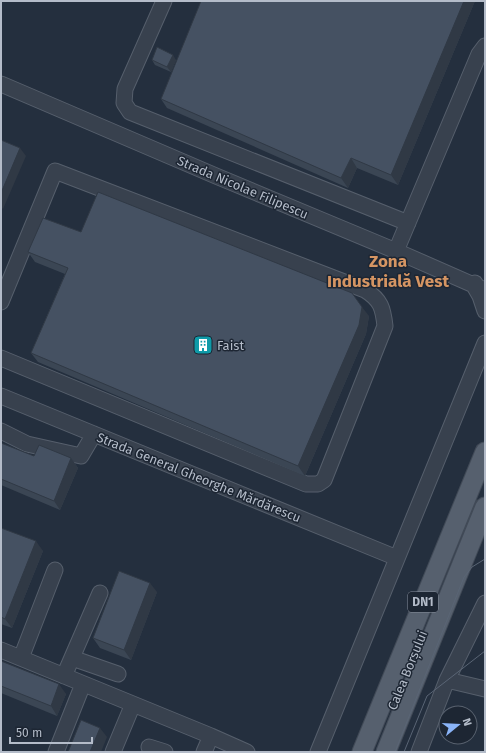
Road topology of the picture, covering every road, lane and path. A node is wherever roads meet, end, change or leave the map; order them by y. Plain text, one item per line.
1 (164, 1) edge
2 (485, 46) edge
3 (1, 84) edge
4 (408, 223) junction
5 (396, 251) junction
6 (481, 284) edge
7 (1, 302) edge
8 (485, 311) edge
9 (485, 343) edge
10 (1, 358) edge
11 (1, 396) edge
12 (1, 431) edge
13 (94, 434) junction
14 (485, 452) edge
15 (485, 476) edge
16 (485, 507) edge
17 (485, 522) edge
18 (397, 558) junction
19 (55, 570) dead end
20 (100, 593) dead end
21 (485, 603) edge
22 (1, 650) edge
23 (20, 658) junction
24 (72, 658) junction
25 (118, 674) dead end
26 (64, 676) junction
27 (448, 680) junction
28 (83, 684) junction
29 (485, 689) edge
30 (133, 704) junction
31 (211, 736) junction
32 (149, 746) dead end
33 (56, 752) edge
34 (113, 752) edge
35 (165, 752) edge
36 (204, 752) edge
37 (247, 752) edge
38 (318, 752) edge
39 (362, 752) edge
40 (373, 752) edge
41 (386, 752) edge
42 (392, 752) edge
43 (419, 752) edge

1 - 4 street
2 - 4 street
3 - 5 street, Strada Nicolae Filipescu
4 - 5 street
5 - 6 street, Strada Nicolae Filipescu
6 - 8 street
7 - 10 street
9 - 18 street
11 - 13 street, Strada General Gheorghe Mărdărescu
12 - 13 street
13 - 18 street, Strada General Gheorghe Mărdărescu
14 - 39 main road, DN1
15 - 40 main road, Calea Borșului / DN1
16 - 41 main road, Calea Borșului / DN1
17 - 42 main road, DN1
18 - 38 street
19 - 23 street
20 - 24 street
21 - 27 street
22 - 23 street
23 - 26 street
24 - 25 street
24 - 26 street
26 - 28 street
27 - 29 street
27 - 43 street
28 - 30 street
28 - 33 street
30 - 31 street
30 - 34 street
31 - 36 street
31 - 37 street
32 - 35 street

